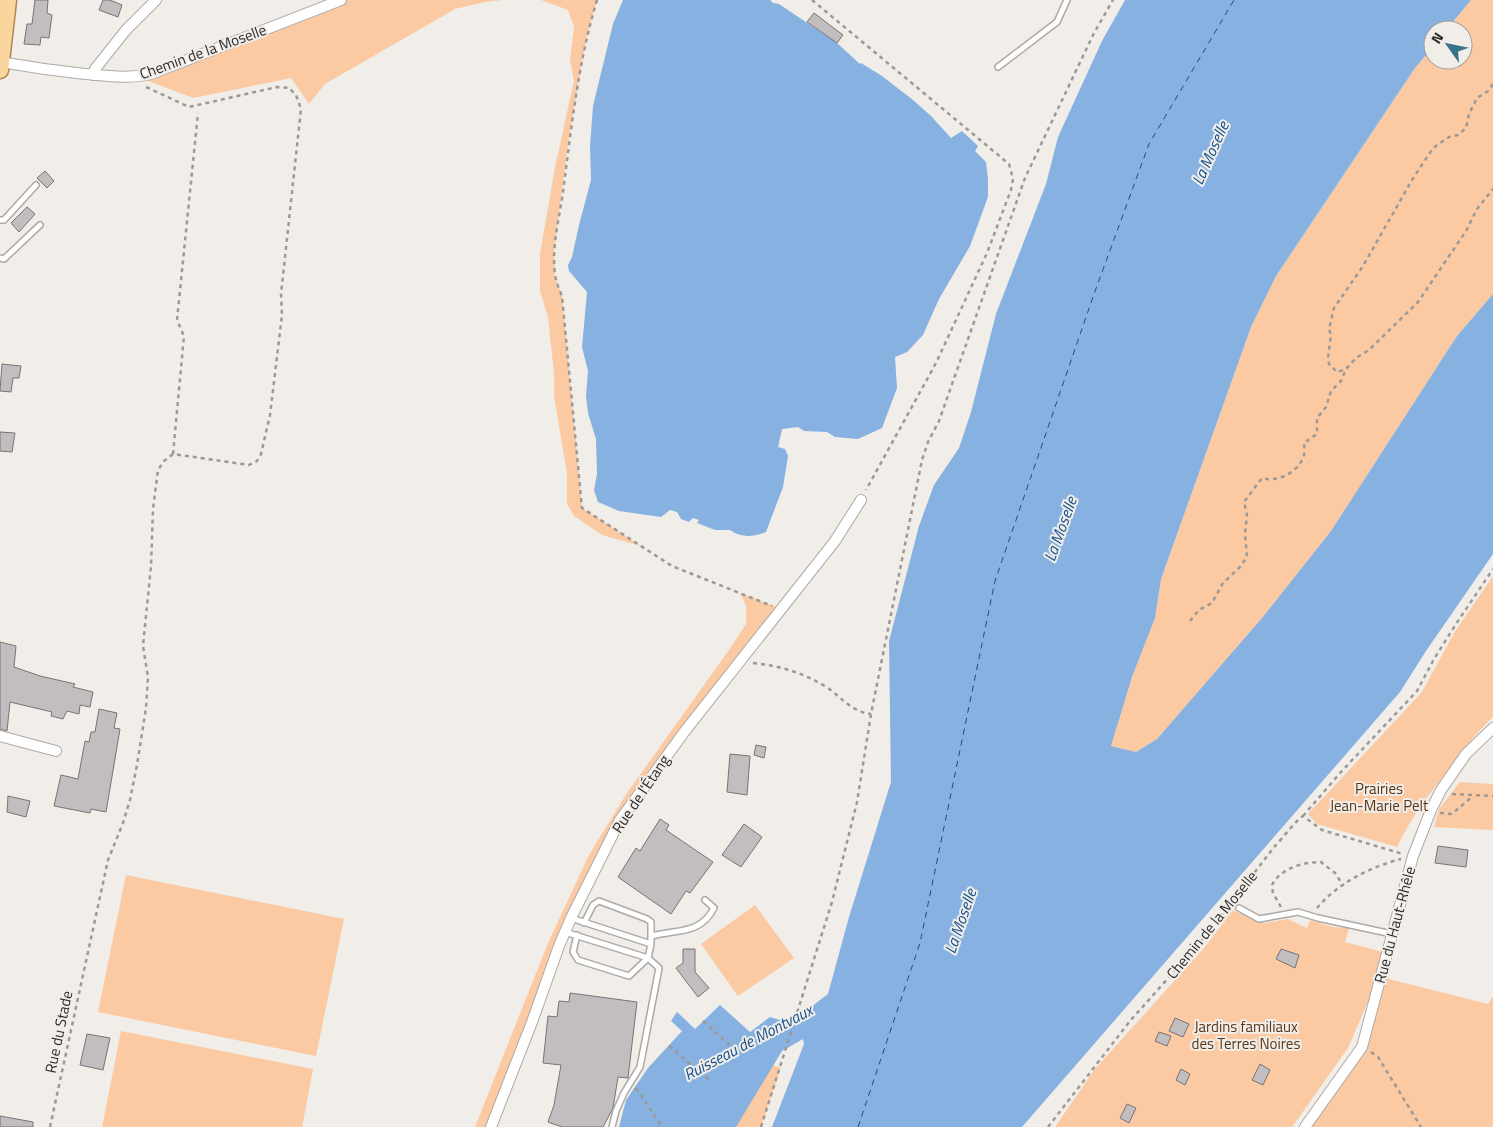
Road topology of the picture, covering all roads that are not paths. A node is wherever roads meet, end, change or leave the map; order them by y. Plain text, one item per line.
1 (156, 0) edge
2 (341, 0) edge
3 (1067, 0) edge
4 (5, 5) edge
5 (0, 65) edge
6 (998, 67) dead end
7 (93, 75) junction
8 (36, 185) dead end
9 (0, 220) edge
10 (40, 225) dead end
11 (0, 258) edge
12 (861, 500) road end
13 (1493, 728) edge
14 (0, 736) edge
15 (56, 751) dead end
16 (705, 900) dead end
17 (1239, 908) dead end
18 (571, 918) junction
19 (584, 923) junction
20 (565, 931) junction
21 (1392, 934) junction
22 (577, 935) junction
23 (652, 936) junction
24 (651, 944) junction
25 (648, 958) junction
26 (492, 1127) edge
27 (612, 1127) edge
28 (1305, 1127) edge

1 - 7 street
2 - 7 street, Chemin de la Moselle
3 - 6 lane
4 - 5 main road
5 - 7 street, Chemin de la Moselle
8 - 9 lane
10 - 11 lane
12 - 18 street, Rue de l'Étang
13 - 21 street, Rue du Haut-Rhêle
14 - 15 street
16 - 23 lane
17 - 21 lane
18 - 19 lane
18 - 20 street, Rue de l'Étang
19 - 23 lane
19 - 24 lane
20 - 22 lane
20 - 26 street, Rue de l'Étang
21 - 28 street, Rue du Haut-Rhêle
22 - 25 lane
22 - 25 lane
23 - 24 lane
24 - 25 lane
25 - 27 lane

